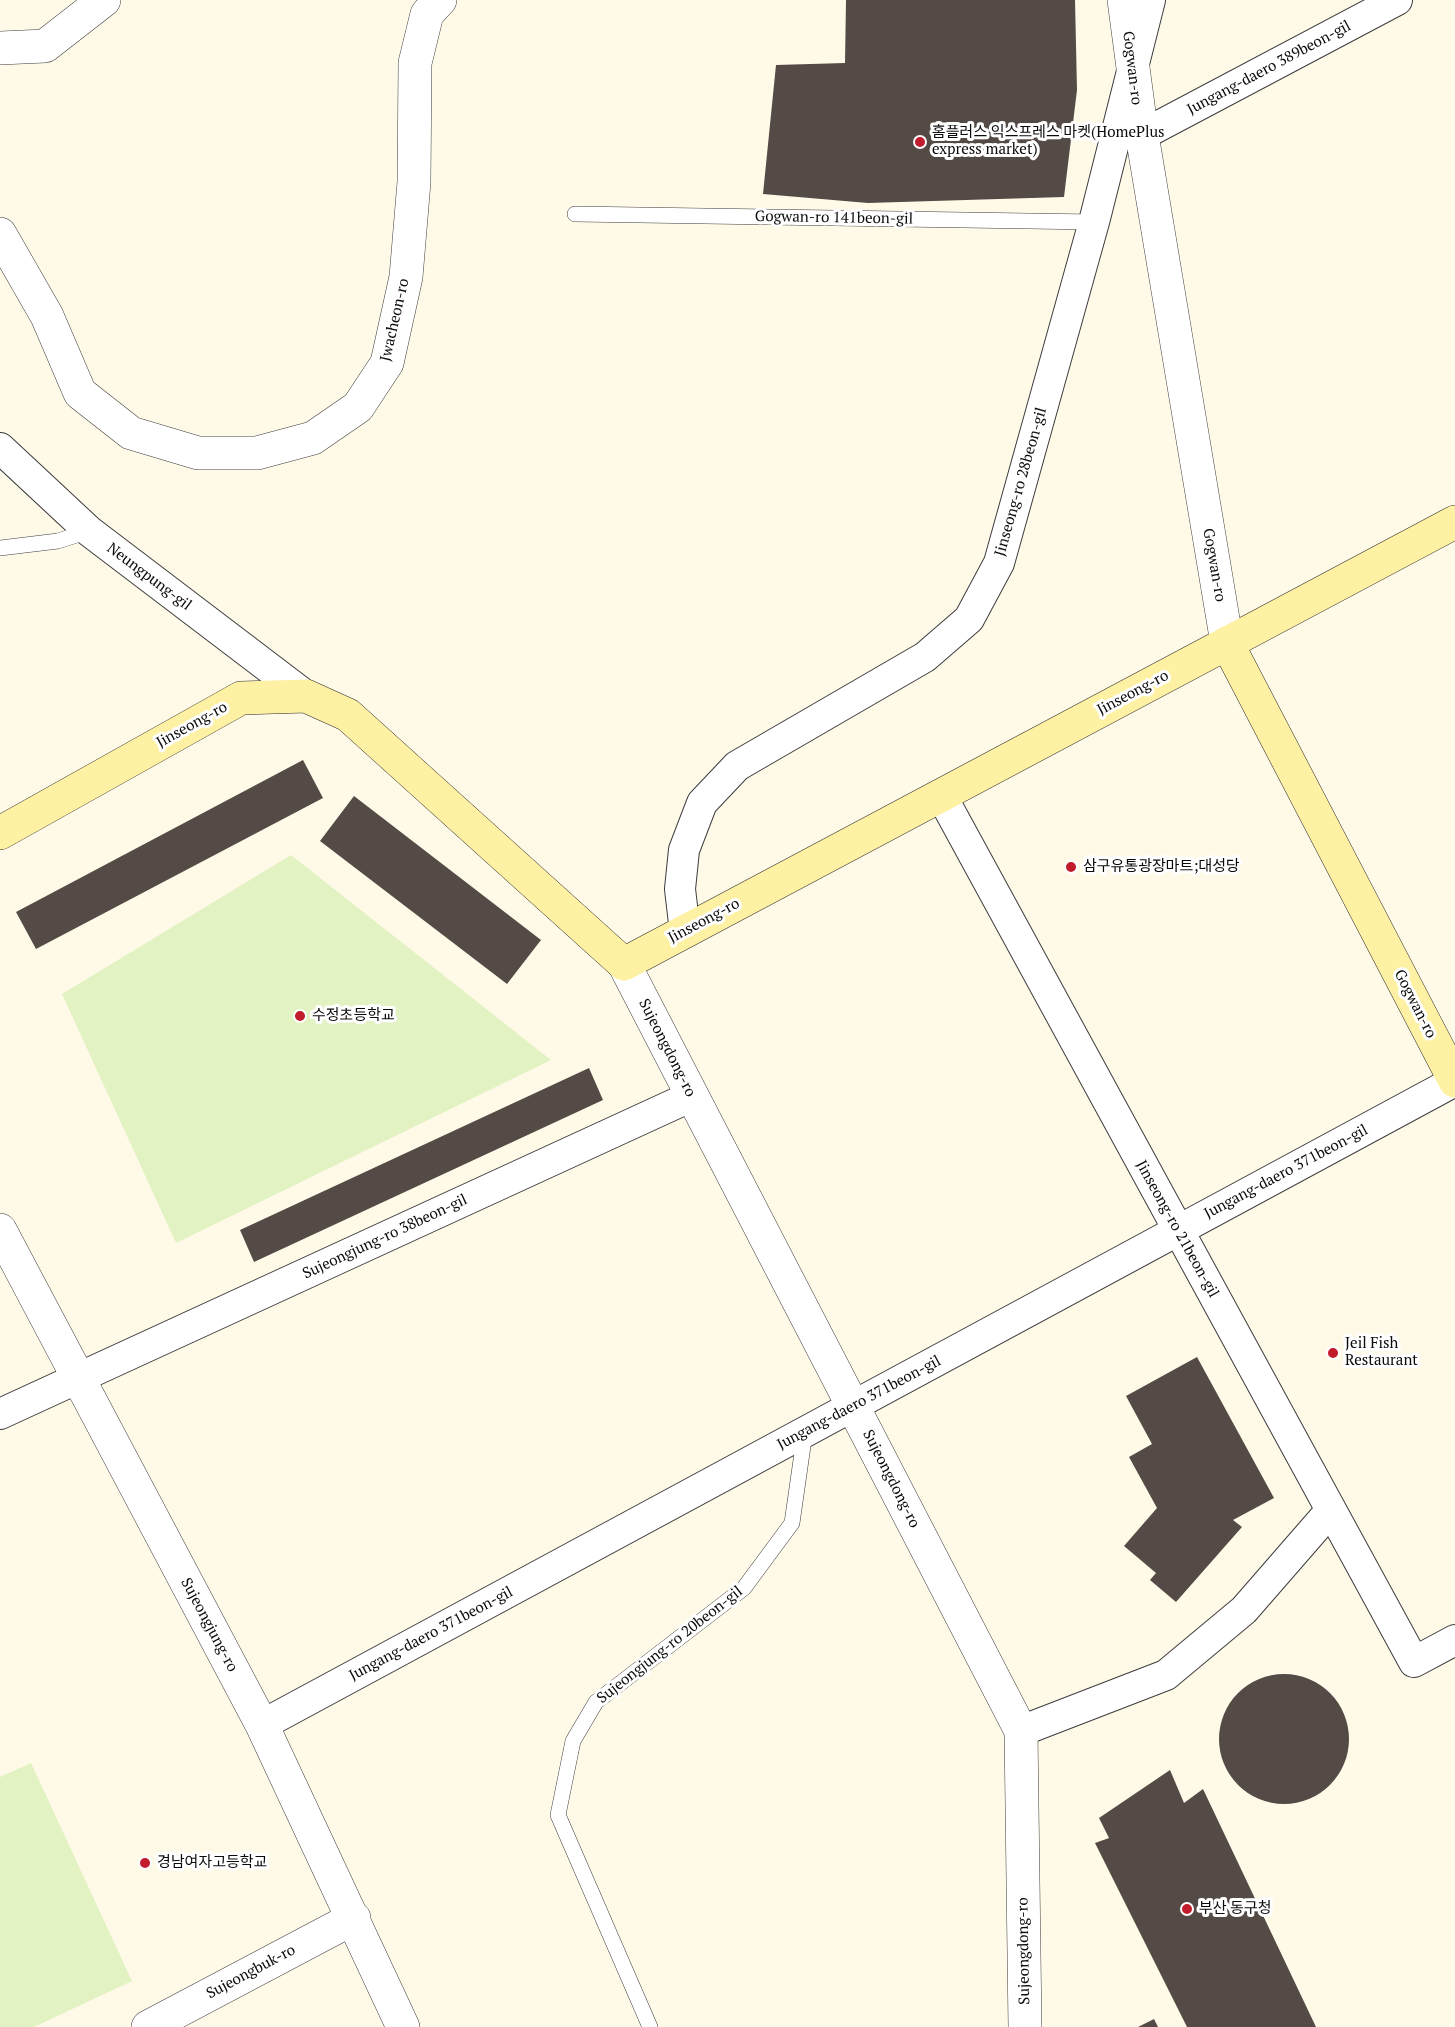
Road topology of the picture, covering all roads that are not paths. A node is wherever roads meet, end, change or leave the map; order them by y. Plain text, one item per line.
1 (104, 0) edge
2 (440, 0) edge
3 (1124, 0) edge
4 (1150, 0) edge
5 (1397, 0) edge
6 (0, 48) edge
7 (1131, 71) junction
8 (1142, 135) junction
9 (575, 214) dead end
10 (1094, 222) junction
11 (0, 234) edge
12 (0, 449) edge
13 (1455, 522) edge
14 (89, 531) junction
15 (0, 548) edge
16 (1227, 643) junction
17 (306, 696) junction
18 (941, 795) junction
19 (0, 833) edge
20 (685, 932) junction
21 (624, 964) junction
22 (1455, 1081) edge
23 (692, 1096) junction
24 (0, 1230) edge
25 (1178, 1230) junction
26 (78, 1378) junction
27 (853, 1406) junction
28 (0, 1414) edge
29 (805, 1432) junction
30 (1331, 1510) junction
31 (1455, 1640) edge
32 (262, 1725) junction
33 (1021, 1731) junction
34 (354, 1918) junction
35 (148, 2027) edge
36 (403, 2027) edge
37 (650, 2027) edge
38 (1025, 2027) edge

1 - 6 street
2 - 11 street, Jwacheon-ro
3 - 7 street, Gogwan-ro
4 - 7 street, Jinseong-ro 28beon-gil
5 - 8 street, Jungang-daero 389beon-gil
7 - 8 street, Gogwan-ro
7 - 10 street, Jinseong-ro 28beon-gil
8 - 16 street, Gogwan-ro
9 - 10 lane, Gogwan-ro 141beon-gil
10 - 20 street, Jinseong-ro 28beon-gil
12 - 14 street, Neungpung-gil
13 - 16 main road, Jinseong-ro
14 - 15 lane
14 - 17 street, Neungpung-gil
16 - 18 main road, Jinseong-ro
16 - 22 main road, Gogwan-ro
17 - 19 main road, Jinseong-ro
17 - 21 main road, Jinseong-ro
18 - 20 main road, Jinseong-ro
18 - 25 street, Jinseong-ro 21beon-gil
20 - 21 main road, Jinseong-ro
21 - 23 street, Sujeongdong-ro
22 - 25 street, Jungang-daero 371beon-gil
23 - 26 street, Sujeongjung-ro 38beon-gil
23 - 27 street, Sujeongdong-ro
24 - 26 street, Sujeongjung-ro
25 - 27 street, Jungang-daero 371beon-gil
25 - 30 street, Jinseong-ro 21beon-gil
26 - 28 street, Sujeongjung-ro 38beon-gil
26 - 32 street, Sujeongjung-ro
27 - 29 street, Jungang-daero 371beon-gil
27 - 33 street, Sujeongdong-ro
29 - 32 street, Jungang-daero 371beon-gil
29 - 37 lane, Sujeongjung-ro 20beon-gil
30 - 31 street, Jinseong-ro 21beon-gil
30 - 33 street
32 - 34 street, Sujeongjung-ro
33 - 38 street, Sujeongdong-ro
34 - 35 street, Sujeongbuk-ro
34 - 36 street, Sujeongjung-ro

